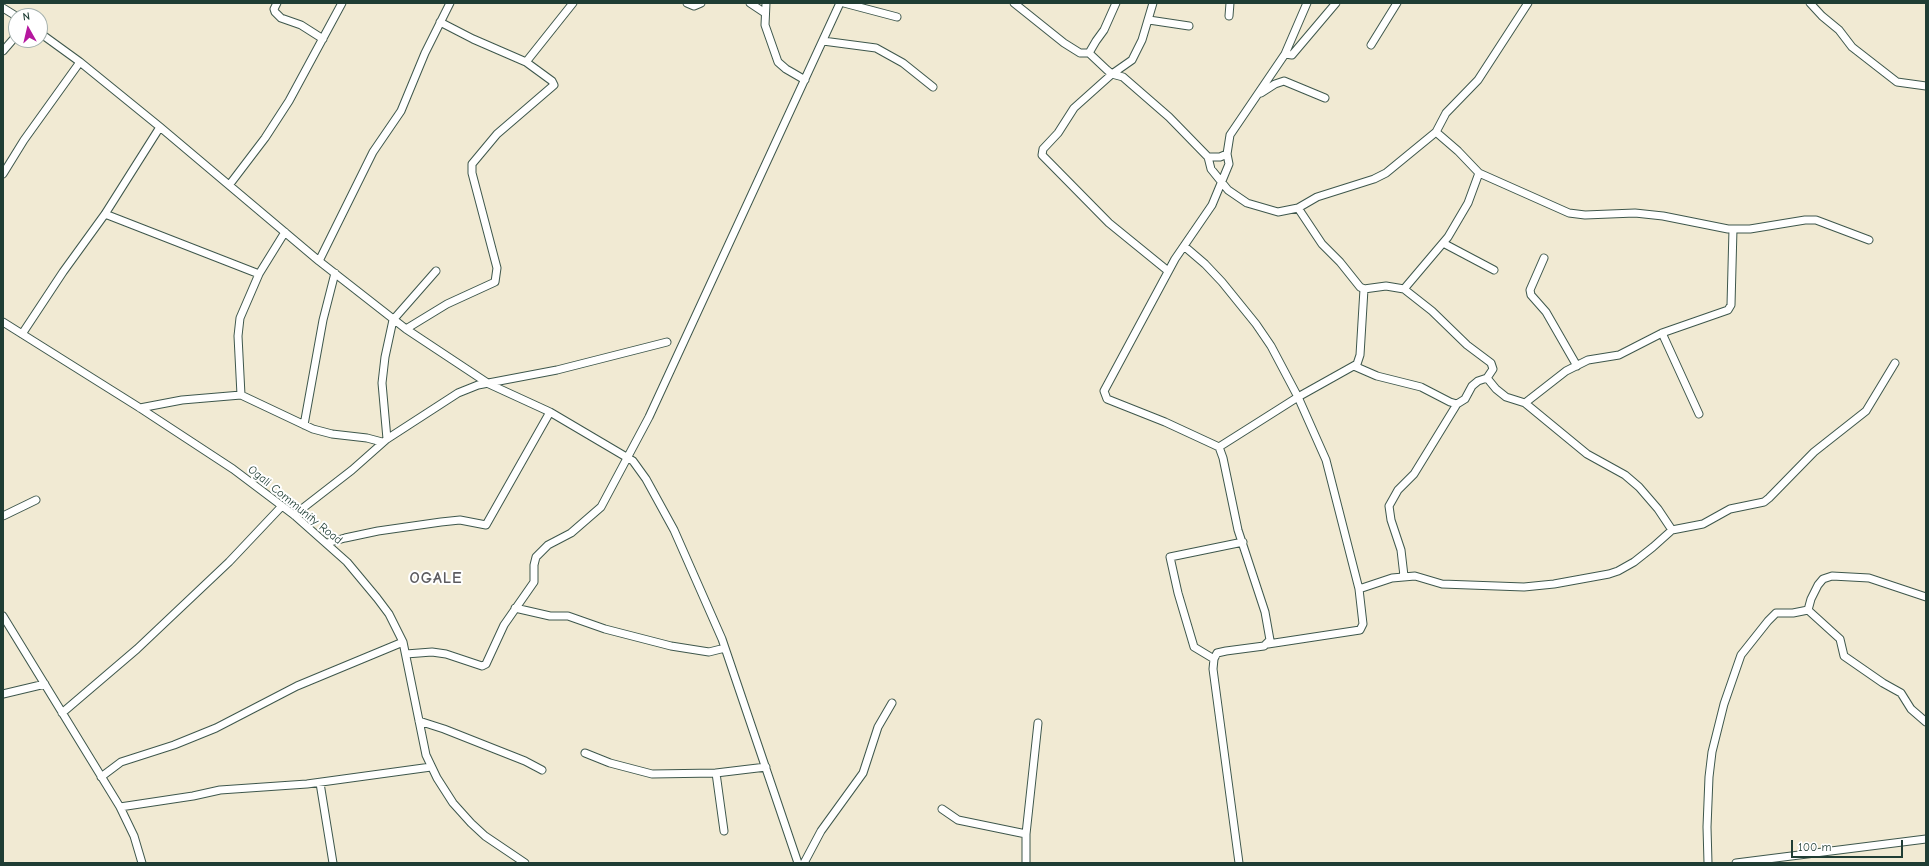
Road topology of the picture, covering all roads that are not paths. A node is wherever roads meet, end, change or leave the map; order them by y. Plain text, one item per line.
1 (277, 3) edge
2 (342, 3) edge
3 (450, 3) edge
4 (573, 3) edge
5 (687, 3) edge
6 (701, 3) edge
7 (750, 3) edge
8 (766, 3) edge
9 (840, 3) edge
10 (844, 3) edge
11 (1014, 3) edge
12 (1116, 3) edge
13 (1153, 3) edge
14 (1230, 3) edge
15 (1307, 3) edge
16 (1336, 3) edge
17 (1397, 3) edge
18 (1528, 3) edge
19 (1810, 3) edge
20 (765, 13) junction
21 (1229, 16) dead end
22 (897, 17) dead end
23 (1149, 20) junction
24 (440, 22) junction
25 (1189, 26) dead end
26 (48, 39) edge
27 (323, 39) junction
28 (823, 41) junction
29 (1371, 45) dead end
30 (1090, 53) junction
31 (1285, 54) junction
32 (80, 62) junction
33 (526, 62) junction
34 (1112, 74) junction
35 (805, 80) junction
36 (933, 86) dead end
37 (1926, 86) edge
38 (1257, 95) junction
39 (1325, 98) dead end
40 (160, 127) junction
41 (1436, 132) junction
42 (1227, 154) junction
43 (1208, 157) junction
44 (1479, 173) junction
45 (3, 174) edge
46 (1221, 183) junction
47 (230, 184) junction
48 (1298, 208) junction
49 (105, 214) junction
50 (1733, 229) junction
51 (285, 232) junction
52 (1869, 240) dead end
53 (1444, 244) junction
54 (1184, 246) junction
55 (1544, 258) dead end
56 (319, 261) junction
57 (1494, 270) dead end
58 (436, 271) dead end
59 (1168, 271) junction
60 (335, 273) junction
61 (259, 274) junction
62 (1364, 289) junction
63 (1404, 289) junction
64 (393, 320) junction
65 (3, 322) edge
66 (406, 329) junction
67 (1662, 333) junction
68 (22, 334) junction
69 (667, 342) dead end
70 (1895, 363) dead end
71 (1354, 366) junction
72 (1577, 366) junction
73 (1487, 378) junction
74 (489, 384) junction
75 (240, 394) junction
76 (1298, 397) junction
77 (1525, 403) junction
78 (1457, 404) junction
79 (140, 408) junction
80 (550, 412) junction
81 (1699, 414) dead end
82 (304, 425) junction
83 (384, 440) junction
84 (1219, 447) junction
85 (629, 458) junction
86 (36, 500) dead end
87 (282, 506) junction
88 (294, 515) junction
89 (3, 516) edge
90 (1672, 530) junction
91 (1243, 542) junction
92 (327, 543) junction
93 (1404, 576) junction
94 (1359, 589) junction
95 (1926, 597) edge
96 (515, 608) junction
97 (1808, 610) junction
98 (3, 616) edge
99 (403, 642) junction
100 (1268, 644) junction
101 (725, 648) junction
102 (406, 654) junction
103 (1214, 659) junction
104 (45, 684) junction
105 (3, 694) edge
106 (892, 702) dead end
107 (62, 713) junction
108 (419, 721) junction
109 (1926, 722) edge
110 (1038, 723) dead end
111 (585, 753) dead end
112 (431, 767) junction
113 (766, 767) junction
114 (542, 770) dead end
115 (716, 773) junction
116 (101, 777) junction
117 (320, 783) junction
118 (120, 807) junction
119 (942, 809) dead end
120 (724, 831) dead end
121 (1026, 834) junction
122 (1926, 839) edge
123 (142, 863) edge
124 (333, 863) edge
125 (525, 863) edge
126 (798, 863) edge
127 (804, 863) edge
128 (1026, 863) edge
129 (1239, 863) edge
130 (1708, 863) edge
131 (1736, 863) edge

1 - 27 street
2 - 27 street
3 - 24 street
4 - 33 street
5 - 6 street
7 - 20 street
8 - 20 street
9 - 28 street
10 - 22 street
11 - 30 street
12 - 30 street
13 - 23 street
14 - 21 street
15 - 31 street
16 - 31 street
17 - 29 street
18 - 41 street
19 - 37 street
20 - 35 street
23 - 25 street
23 - 34 street
24 - 33 street
24 - 56 street
26 - 32 street
27 - 47 street
28 - 35 street
28 - 36 street
30 - 34 street
31 - 38 street
32 - 40 street
32 - 45 street
33 - 66 street
34 - 43 street
34 - 59 street
35 - 85 street
38 - 39 street
38 - 42 street
40 - 47 street
40 - 49 street
41 - 44 street
41 - 48 street
42 - 43 street
42 - 46 street
43 - 46 street
44 - 50 street
44 - 53 street
46 - 48 street
46 - 54 street
47 - 51 street
48 - 62 street
49 - 61 street
49 - 68 street
50 - 52 street
50 - 67 street
51 - 56 street
51 - 61 street
53 - 57 street
53 - 63 street
54 - 59 street
54 - 76 street
55 - 72 street
56 - 60 street
58 - 64 street
59 - 84 street
60 - 64 street
60 - 82 street
61 - 75 street
62 - 63 street
62 - 71 street
63 - 73 street
64 - 66 street
64 - 83 street
65 - 68 street, Ogali Community Road
66 - 74 street
67 - 72 street
67 - 81 street
68 - 79 street, Ogali Community Road
69 - 74 street
70 - 90 street
71 - 76 street
71 - 78 street
72 - 77 street
73 - 77 street
73 - 78 street
74 - 80 street
74 - 83 street
75 - 79 street
75 - 82 street
76 - 84 street
76 - 94 street
77 - 90 street
78 - 93 street
79 - 87 street, Ogali Community Road
80 - 85 street
80 - 92 street
82 - 83 street
83 - 88 street
84 - 91 street
85 - 96 street
85 - 101 street
86 - 89 street
87 - 88 street, Ogali Community Road
87 - 107 street
88 - 92 street, Ogali Community Road
90 - 93 street
91 - 100 street
91 - 103 street
92 - 99 street, Ogali Community Road
93 - 94 street
94 - 100 street
95 - 97 street
96 - 101 street
96 - 102 street
97 - 109 street
97 - 130 street
98 - 104 street
99 - 102 street, Ogali Community Road
99 - 116 street
100 - 103 street
101 - 113 street
102 - 108 street, Ogali Community Road
103 - 129 street
104 - 105 street
104 - 107 street
106 - 127 street
107 - 116 street
108 - 112 street, Ogali Community Road
108 - 114 street
110 - 121 street
111 - 115 street
112 - 117 street
112 - 125 street, Ogali Community Road
113 - 115 street
113 - 126 street
115 - 120 street
116 - 118 street
117 - 118 street
117 - 124 street
118 - 123 street
119 - 121 street
121 - 128 street
122 - 131 street

